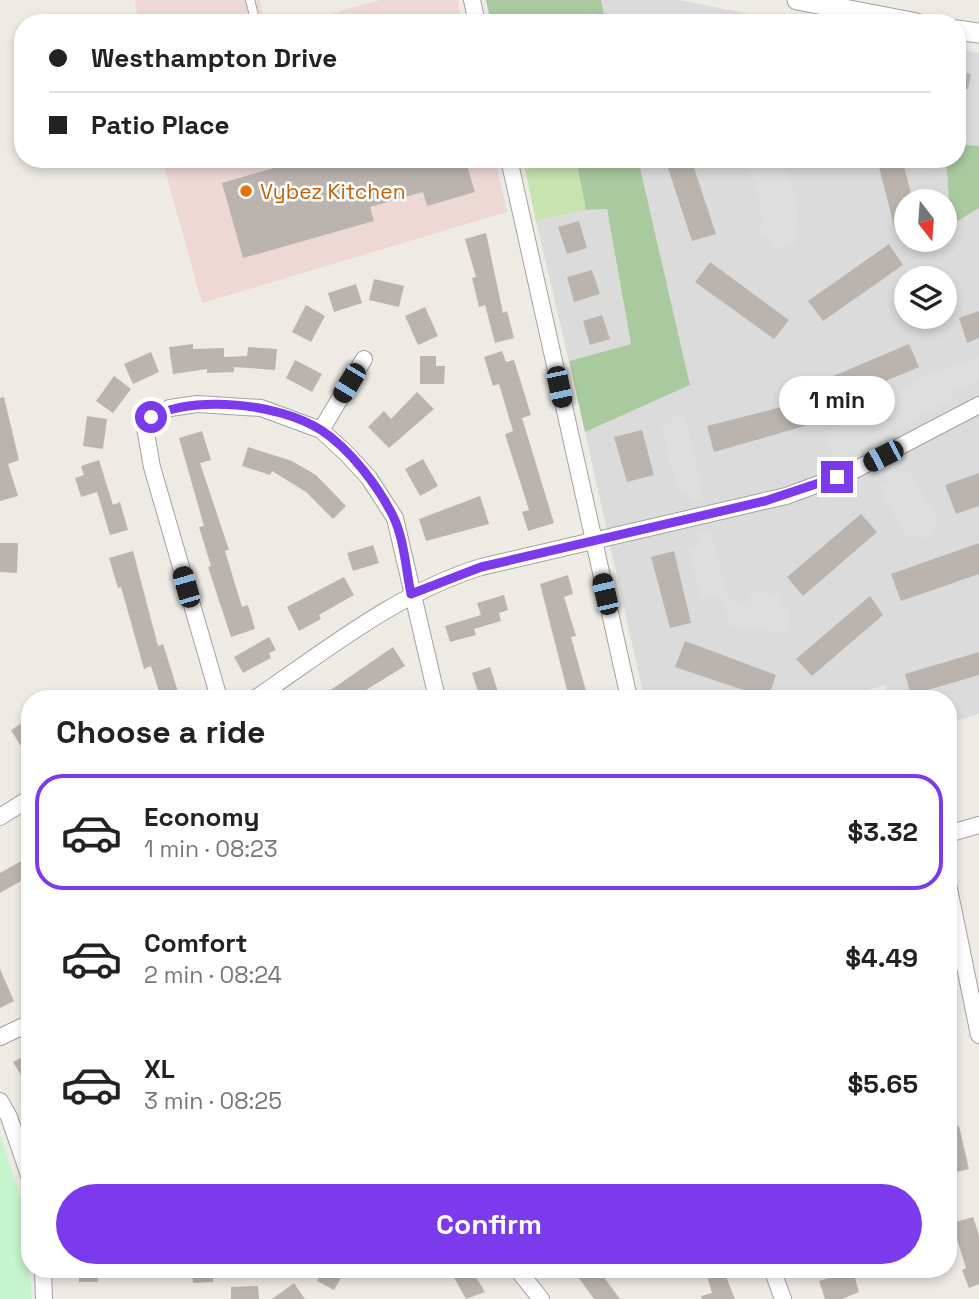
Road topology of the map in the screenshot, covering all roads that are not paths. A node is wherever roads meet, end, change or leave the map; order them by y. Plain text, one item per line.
1 (797, 0) edge
2 (871, 14) edge
3 (511, 168) edge
4 (364, 359) dead end
5 (979, 405) edge
6 (321, 430) junction
7 (593, 541) junction
8 (411, 594) junction
9 (217, 690) edge
10 (268, 690) edge
11 (436, 690) edge
12 (627, 690) edge
13 (21, 804) edge
14 (0, 817) edge
15 (979, 825) edge
16 (957, 831) edge
17 (957, 928) edge
18 (21, 1028) edge
19 (979, 1035) edge
20 (0, 1038) edge
21 (0, 1101) edge
22 (21, 1152) edge
23 (43, 1278) edge
24 (524, 1278) edge
25 (775, 1278) edge
26 (44, 1299) edge
27 (541, 1299) edge
28 (783, 1299) edge

1 - 2 street
3 - 7 street
4 - 6 street
5 - 7 street
6 - 8 street
6 - 9 street
7 - 8 street
7 - 12 street
8 - 10 street
8 - 11 street
13 - 14 street
15 - 16 street
17 - 19 street
18 - 20 street
21 - 22 street
23 - 26 street
24 - 27 street
25 - 28 street

